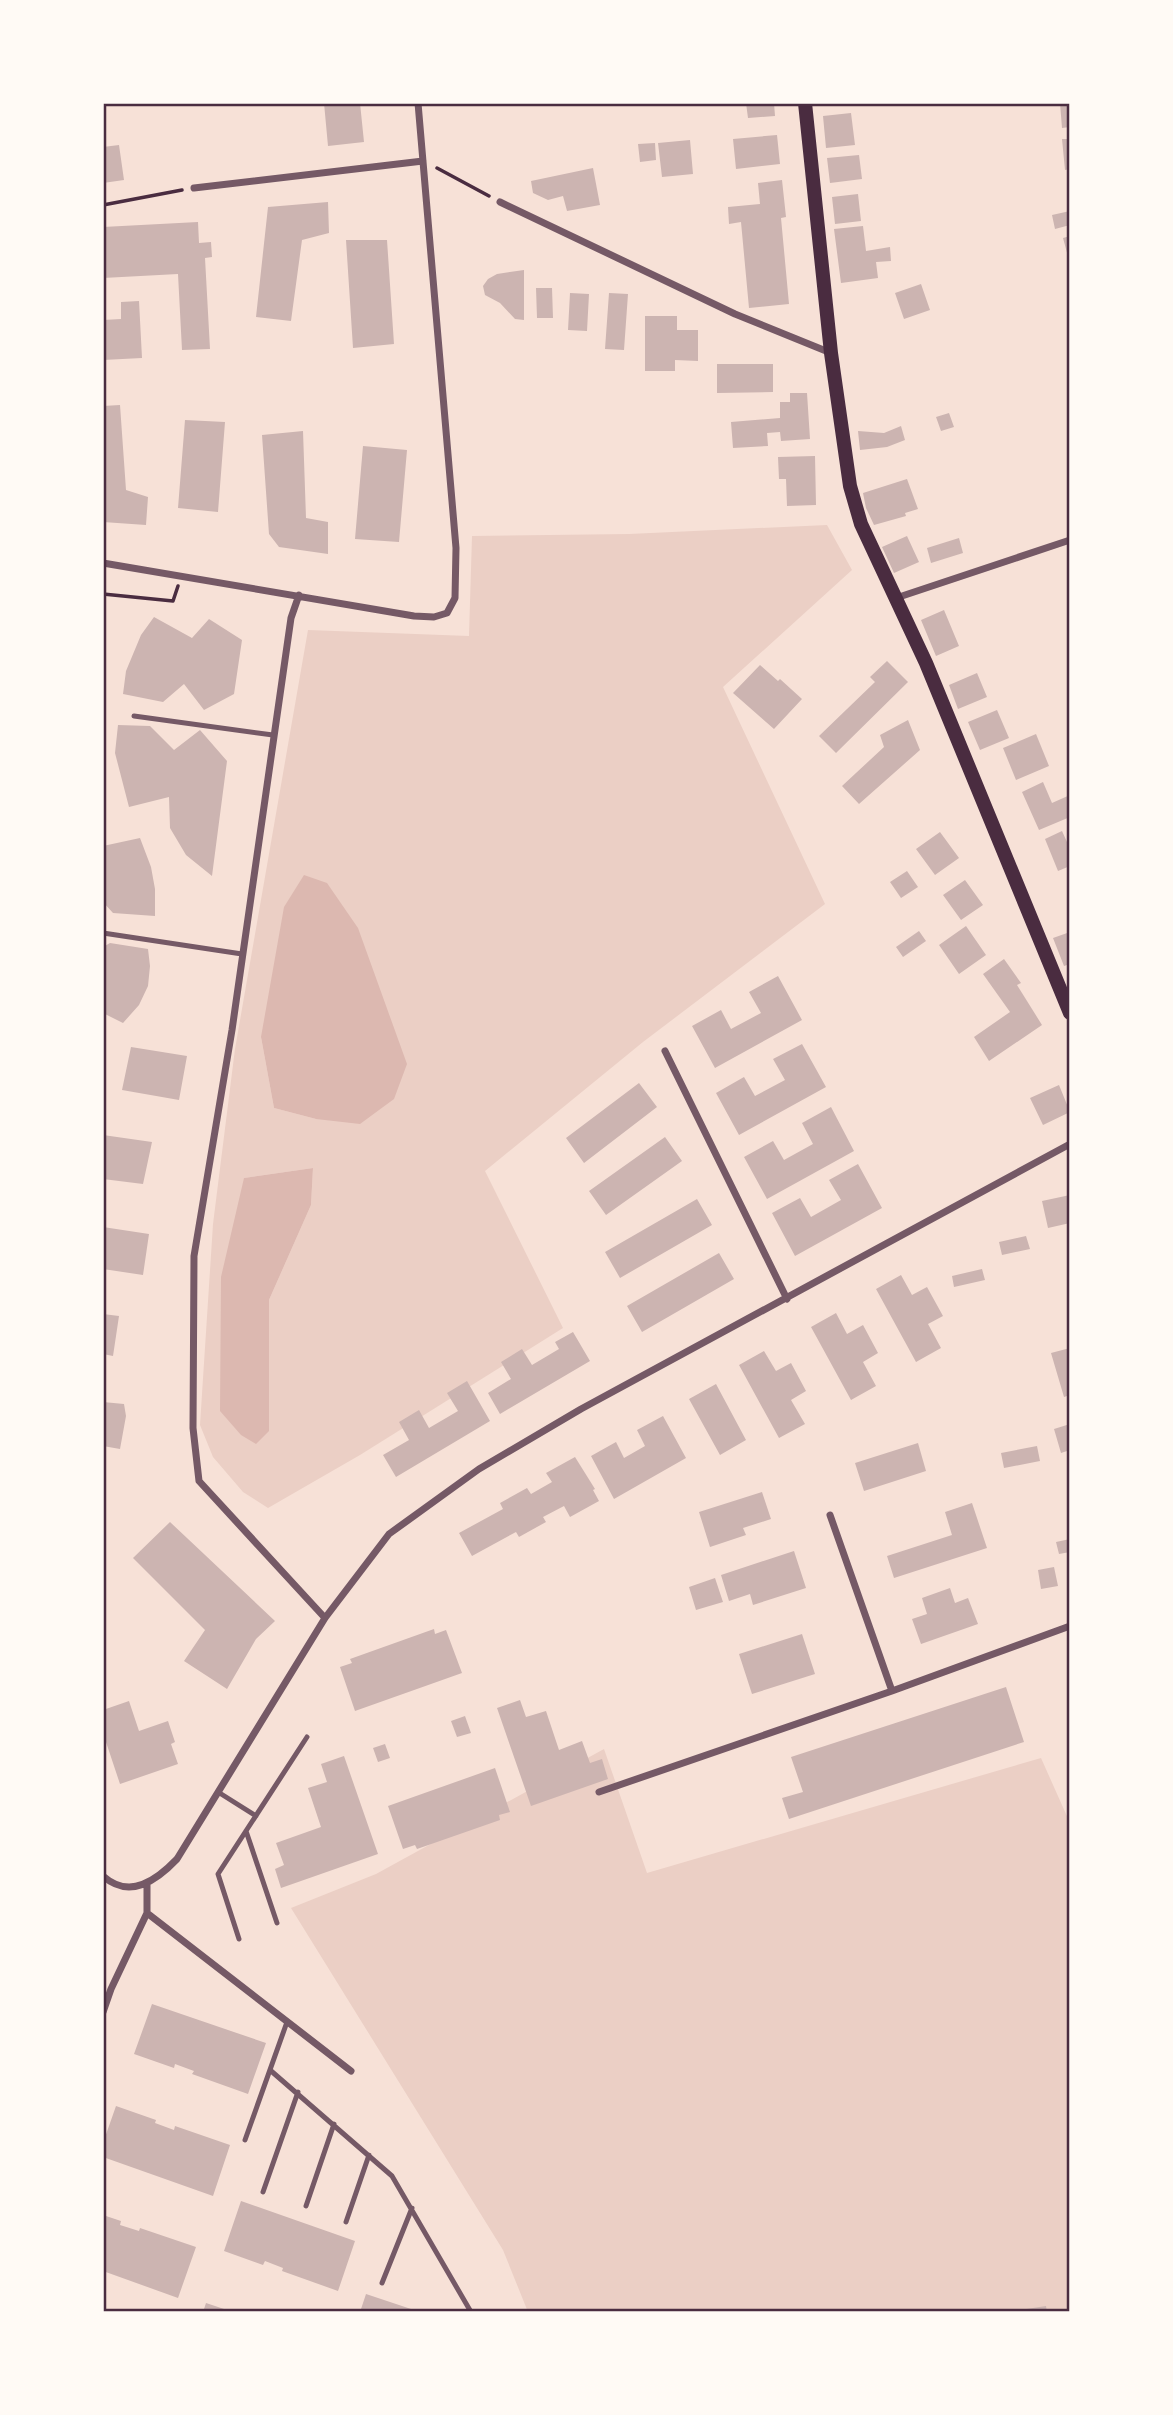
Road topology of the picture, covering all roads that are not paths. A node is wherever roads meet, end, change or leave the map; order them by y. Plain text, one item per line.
1 (418, 103) edge
2 (805, 103) edge
3 (423, 161) junction
4 (194, 188) road end
5 (500, 202) road end
6 (831, 353) junction
7 (1070, 540) edge
8 (103, 563) edge
9 (299, 595) junction
10 (896, 598) junction
11 (134, 716) dead end
12 (273, 735) junction
13 (103, 933) edge
14 (242, 954) junction
15 (1070, 1013) edge
16 (665, 1051) dead end
17 (1070, 1144) edge
18 (787, 1299) junction
19 (830, 1515) dead end
20 (325, 1618) junction
21 (1070, 1626) edge
22 (892, 1691) junction
23 (307, 1737) dead end
24 (218, 1792) junction
25 (599, 1792) dead end
26 (256, 1816) junction
27 (246, 1831) junction
28 (103, 1876) edge
29 (147, 1884) junction
30 (147, 1913) junction
31 (278, 1923) dead end
32 (239, 1939) dead end
33 (103, 2012) edge
34 (288, 2022) junction
35 (270, 2070) junction
36 (351, 2071) dead end
37 (298, 2092) junction
38 (334, 2124) junction
39 (245, 2140) dead end
40 (369, 2155) junction
41 (263, 2192) dead end
42 (306, 2206) dead end
43 (412, 2208) junction
44 (346, 2222) dead end
45 (382, 2283) dead end
46 (471, 2312) edge

1 - 3 street
2 - 6 main road
3 - 4 street
3 - 9 street
5 - 6 street
6 - 10 main road
7 - 10 street
8 - 9 street
9 - 12 street
10 - 15 main road
11 - 12 lane
12 - 14 street
13 - 14 lane
14 - 20 street
16 - 18 street
17 - 18 street
18 - 20 street
19 - 22 street
20 - 24 street
21 - 22 street
22 - 25 street
23 - 26 lane
24 - 26 lane
24 - 29 street
26 - 27 lane
27 - 31 lane
27 - 32 lane
28 - 29 street
29 - 30 street
30 - 33 street
30 - 34 street
34 - 35 lane
34 - 36 street
35 - 37 lane
35 - 39 lane
37 - 38 lane
37 - 41 lane
38 - 40 lane
38 - 42 lane
40 - 43 lane
40 - 44 lane
43 - 45 lane
43 - 46 lane

